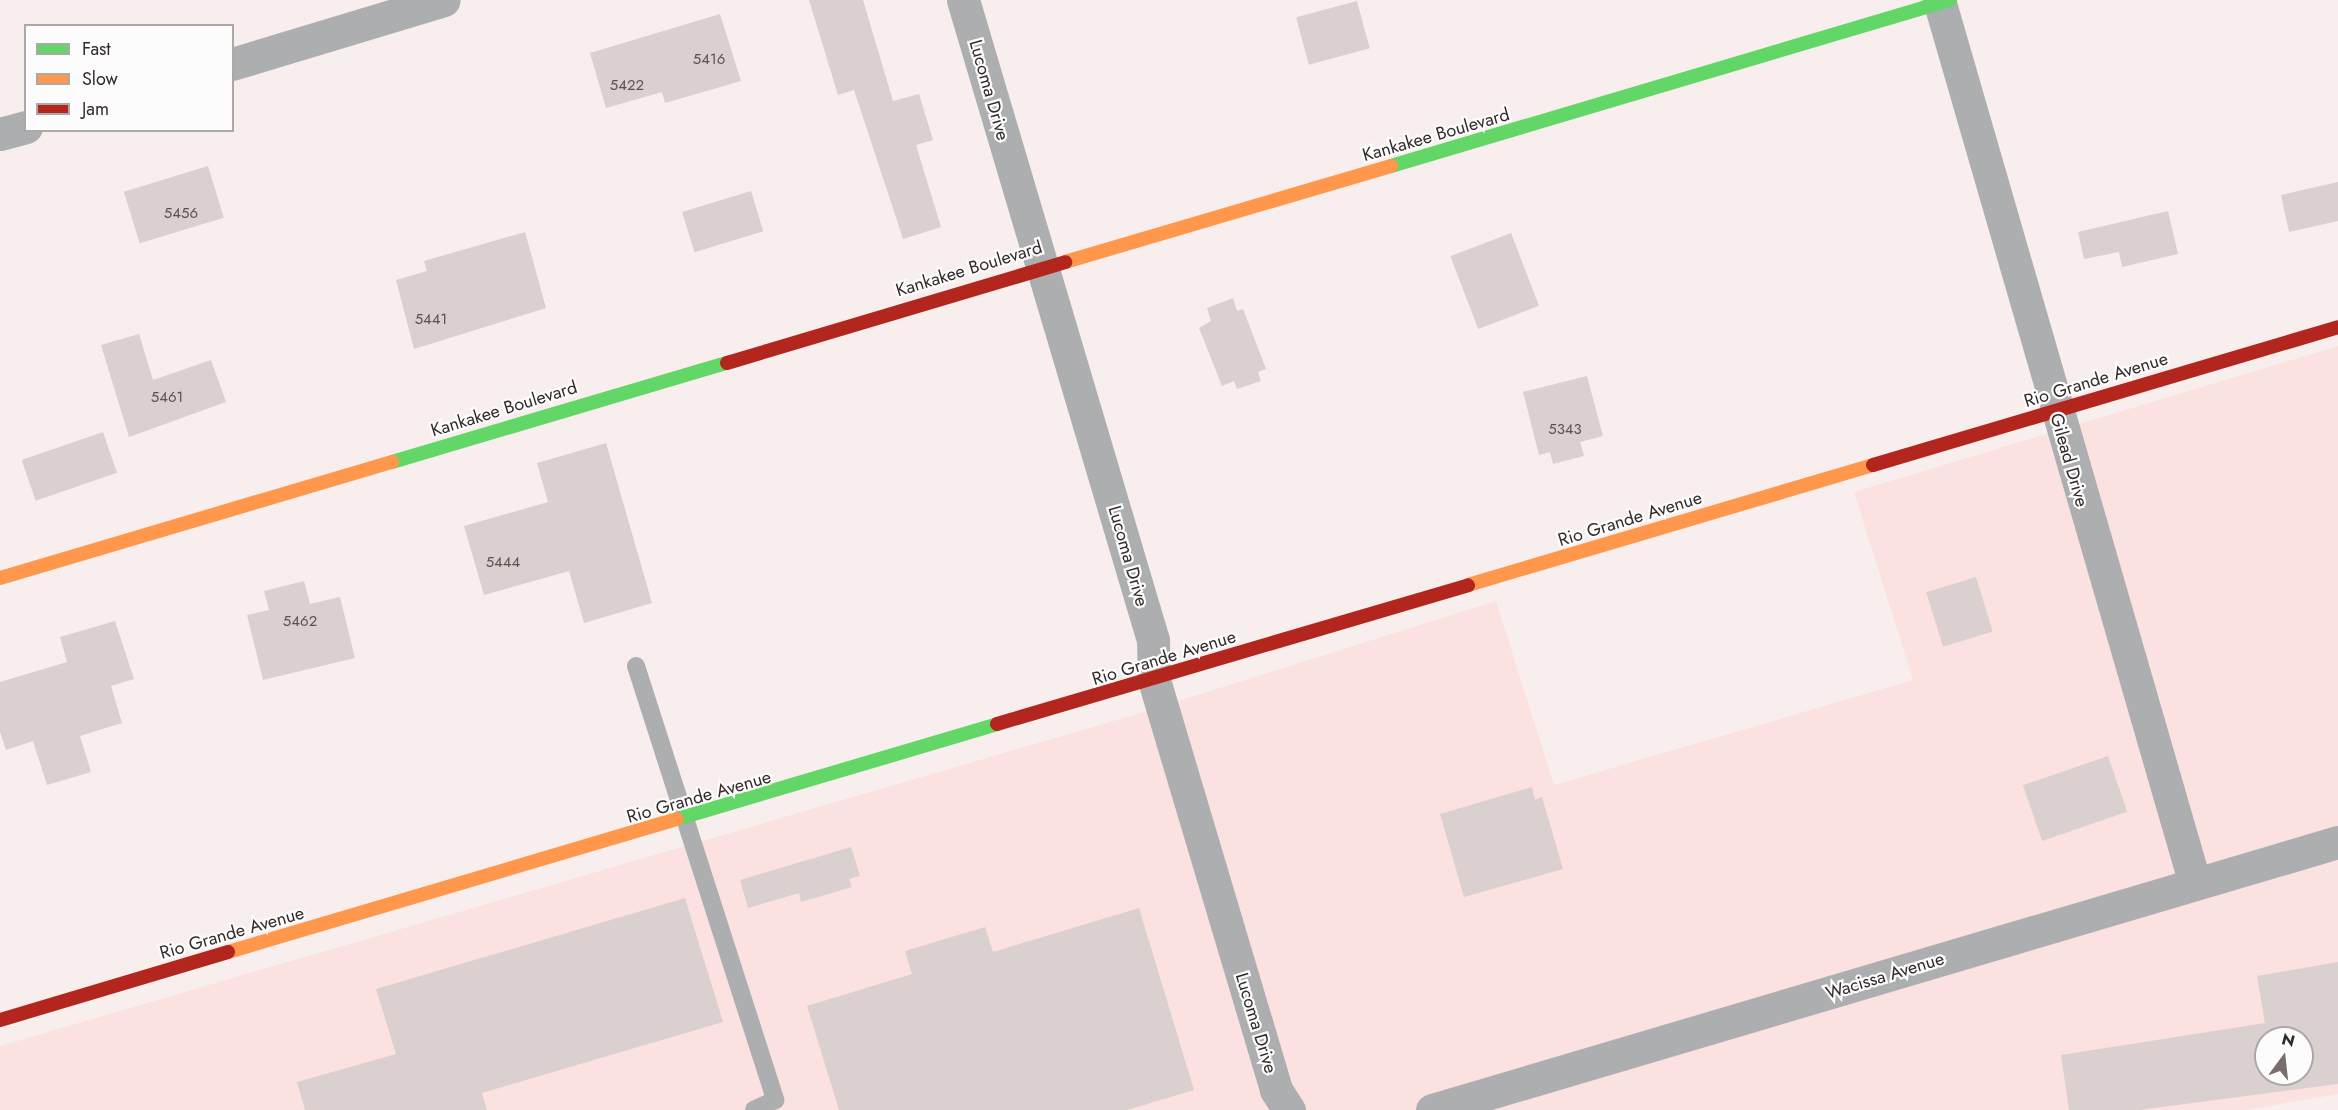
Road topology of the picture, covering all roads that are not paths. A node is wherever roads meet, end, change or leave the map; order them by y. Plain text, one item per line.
1 (444, 0) edge
2 (963, 0) edge
3 (1943, 1) edge
4 (234, 63) edge
5 (24, 127) edge
6 (0, 134) edge
7 (1042, 266) junction
8 (2338, 327) edge
9 (2055, 411) junction
10 (0, 579) edge
11 (636, 666) dead end
12 (1154, 680) junction
13 (684, 820) junction
14 (2338, 842) edge
15 (2195, 884) junction
16 (0, 1020) edge
17 (754, 1110) edge
18 (1289, 1110) edge
19 (1432, 1110) edge

1 - 4 street
2 - 7 street, Lucoma Drive
3 - 7 street, Kankakee Boulevard
3 - 9 street, Gilead Drive
5 - 6 street
7 - 10 street, Kankakee Boulevard
7 - 12 street, Lucoma Drive
8 - 9 street, Rio Grande Avenue
9 - 12 street, Rio Grande Avenue
9 - 15 street, Gilead Drive
11 - 13 lane
12 - 13 street, Rio Grande Avenue
12 - 18 street, Lucoma Drive
13 - 16 street, Rio Grande Avenue
13 - 17 lane
14 - 15 street, Wacissa Avenue
15 - 19 street, Wacissa Avenue

